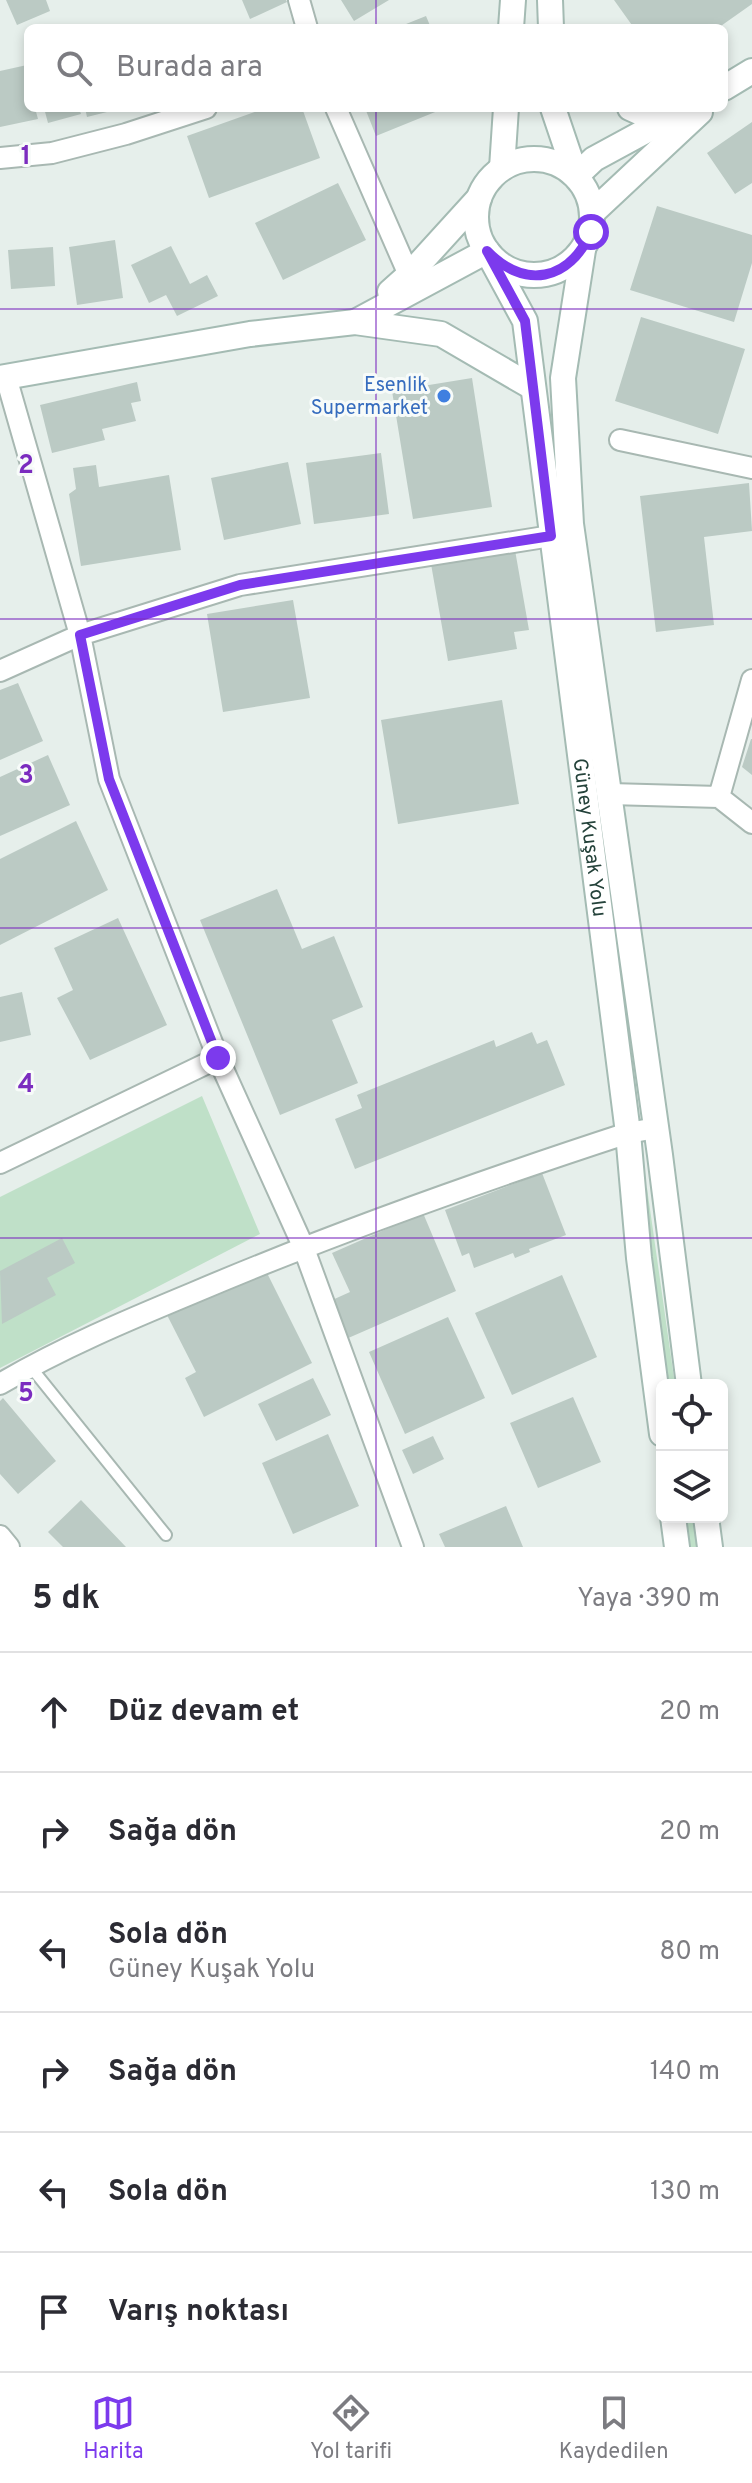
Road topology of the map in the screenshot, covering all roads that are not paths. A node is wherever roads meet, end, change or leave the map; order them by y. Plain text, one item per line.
1 (299, 0) edge
2 (513, 0) edge
3 (550, 0) edge
4 (306, 24) edge
5 (511, 24) edge
6 (551, 24) edge
7 (752, 71) edge
8 (728, 86) edge
9 (194, 112) edge
10 (338, 112) edge
11 (506, 112) edge
12 (554, 112) edge
13 (639, 112) edge
14 (674, 112) edge
15 (679, 112) edge
16 (700, 112) edge
17 (0, 158) edge
18 (502, 168) junction
19 (576, 176) junction
20 (479, 198) junction
21 (593, 212) junction
22 (583, 250) junction
23 (487, 251) junction
24 (409, 275) junction
25 (355, 322) junction
26 (3, 378) edge
27 (532, 387) junction
28 (620, 440) dead end
29 (752, 468) edge
30 (551, 536) junction
31 (80, 635) junction
32 (0, 671) edge
33 (752, 680) edge
34 (610, 794) junction
35 (719, 797) junction
36 (752, 823) edge
37 (218, 1058) junction
38 (656, 1128) junction
39 (628, 1133) junction
40 (0, 1163) edge
41 (303, 1246) junction
42 (30, 1366) junction
43 (688, 1379) edge
44 (0, 1384) edge
45 (656, 1388) edge
46 (674, 1523) edge
47 (707, 1523) edge
48 (166, 1535) dead end
49 (0, 1536) edge
50 (9, 1547) edge
51 (413, 1547) edge
52 (677, 1547) edge
53 (710, 1547) edge

1 - 4 street
2 - 5 main road
3 - 6 main road
7 - 8 main road
9 - 17 street
10 - 24 street
11 - 18 main road
12 - 19 main road
13 - 14 main road
15 - 19 main road
16 - 21 main road
18 - 19 main road
18 - 20 main road
19 - 21 main road
20 - 23 main road
20 - 24 main road
21 - 22 main road
22 - 23 main road
22 - 34 main road, Güney Kuşak Yolu
23 - 25 main road
23 - 27 main road, Güney Kuşak Yolu
24 - 25 main road
25 - 26 main road
25 - 27 main road
26 - 31 street
27 - 30 main road, Güney Kuşak Yolu
28 - 29 street
30 - 31 street
30 - 39 main road, Güney Kuşak Yolu
31 - 32 street
31 - 37 street
33 - 35 street
34 - 35 street
34 - 38 main road, Güney Kuşak Yolu
35 - 36 street
37 - 40 street
37 - 41 street
38 - 39 street
38 - 43 main road, Güney Kuşak Yolu
39 - 41 street
39 - 45 main road, Güney Kuşak Yolu
41 - 42 street
41 - 51 street
42 - 44 street
42 - 48 lane
46 - 52 main road
47 - 53 main road
49 - 50 street

